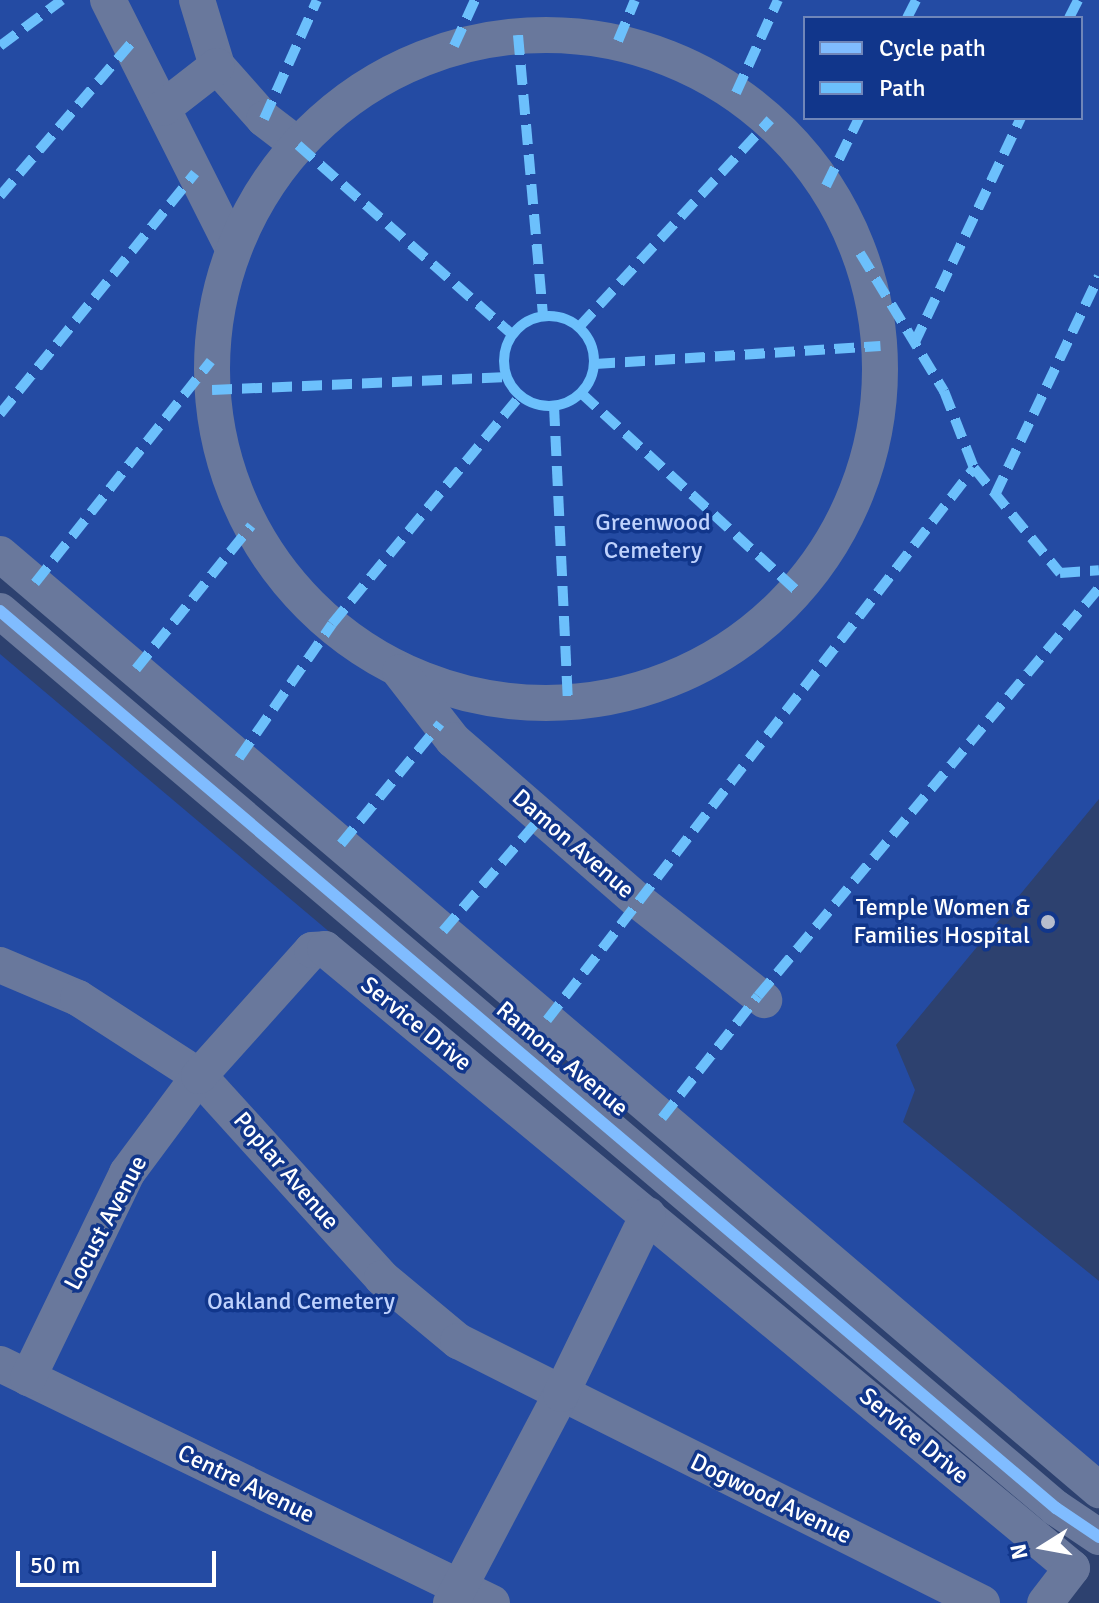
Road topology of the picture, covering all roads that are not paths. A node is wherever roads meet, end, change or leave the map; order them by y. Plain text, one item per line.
1 (108, 0) edge
2 (197, 0) edge
3 (217, 66) junction
4 (163, 108) junction
5 (298, 145) junction
6 (233, 249) junction
7 (0, 554) edge
8 (0, 611) edge
9 (399, 671) junction
10 (0, 965) edge
11 (764, 1000) dead end
12 (199, 1076) junction
13 (648, 1215) junction
14 (14, 1371) edge
15 (561, 1394) junction
16 (1099, 1490) edge
17 (1099, 1537) edge
18 (455, 1595) edge
19 (492, 1603) edge
20 (982, 1603) edge
21 (1045, 1603) edge

1 - 4 street
2 - 3 street
3 - 4 street
3 - 5 street
4 - 6 street
5 - 6 street
5 - 9 street
6 - 9 street
7 - 16 street
8 - 17 street, Ramona Avenue
9 - 11 street, Damon Avenue
10 - 12 street, Poplar Avenue
12 - 13 street, Service Drive
12 - 14 street, Locust Avenue
12 - 15 street, Poplar Avenue
13 - 15 street
13 - 21 street, Service Drive
14 - 18 street, Centre Avenue
15 - 18 street
15 - 20 street, Dogwood Avenue
18 - 19 street, Centre Avenue

